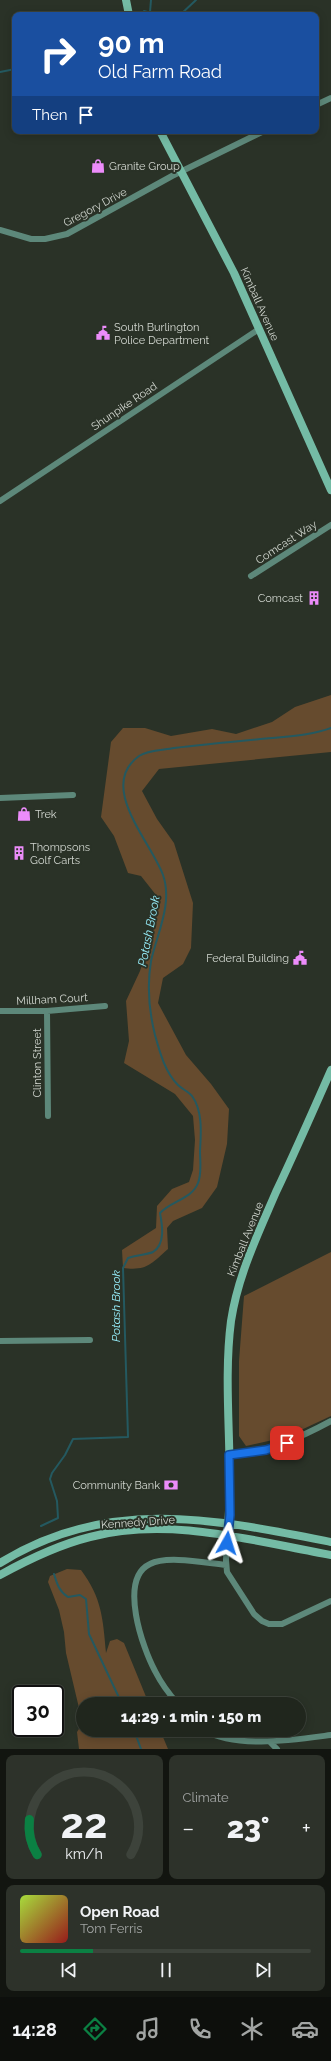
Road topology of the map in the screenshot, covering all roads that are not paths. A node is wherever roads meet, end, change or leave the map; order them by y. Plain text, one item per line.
1 (126, 0) edge
2 (129, 12) edge
3 (331, 98) edge
4 (319, 104) edge
5 (162, 134) edge
6 (258, 134) edge
7 (181, 172) junction
8 (0, 230) edge
9 (259, 329) junction
10 (331, 490) edge
11 (0, 501) edge
12 (331, 525) edge
13 (251, 576) dead end
14 (72, 795) dead end
15 (0, 798) edge
16 (105, 1006) dead end
17 (0, 1011) edge
18 (47, 1011) junction
19 (331, 1070) edge
20 (48, 1116) dead end
21 (90, 1340) dead end
22 (0, 1341) edge
23 (331, 1421) edge
24 (229, 1455) junction
25 (229, 1524) junction
26 (228, 1536) junction
27 (331, 1542) edge
28 (22, 1552) junction
29 (331, 1555) edge
30 (0, 1563) edge
31 (17, 1565) junction
32 (226, 1565) junction
33 (0, 1575) edge
34 (331, 1601) edge
35 (173, 1697) edge
36 (331, 1735) edge
37 (216, 1737) edge
38 (270, 1742) junction
39 (277, 1749) edge

1 - 2 main road
3 - 4 street
5 - 7 main road, Kimball Avenue
6 - 7 street, Gregory Drive
7 - 8 street, Gregory Drive
7 - 9 main road, Kimball Avenue
9 - 10 main road, Kimball Avenue
9 - 11 street, Shunpike Road
12 - 13 street, Comcast Way
14 - 15 street
16 - 18 street, Millham Court
17 - 18 street, Millham Court
18 - 20 street, Clinton Street
19 - 24 main road, Kimball Avenue
21 - 22 street
23 - 24 street
24 - 25 main road, Kimball Avenue
25 - 26 main road, Kimball Avenue
25 - 27 main road, Kennedy Drive
25 - 28 main road, Kennedy Drive
26 - 29 main road, Kennedy Drive
26 - 31 main road, Kennedy Drive
26 - 32 street
28 - 30 main road, Kennedy Drive
28 - 31 main road
31 - 33 main road, Kennedy Drive
32 - 34 street
32 - 35 street
36 - 38 street
37 - 38 street
38 - 39 street

